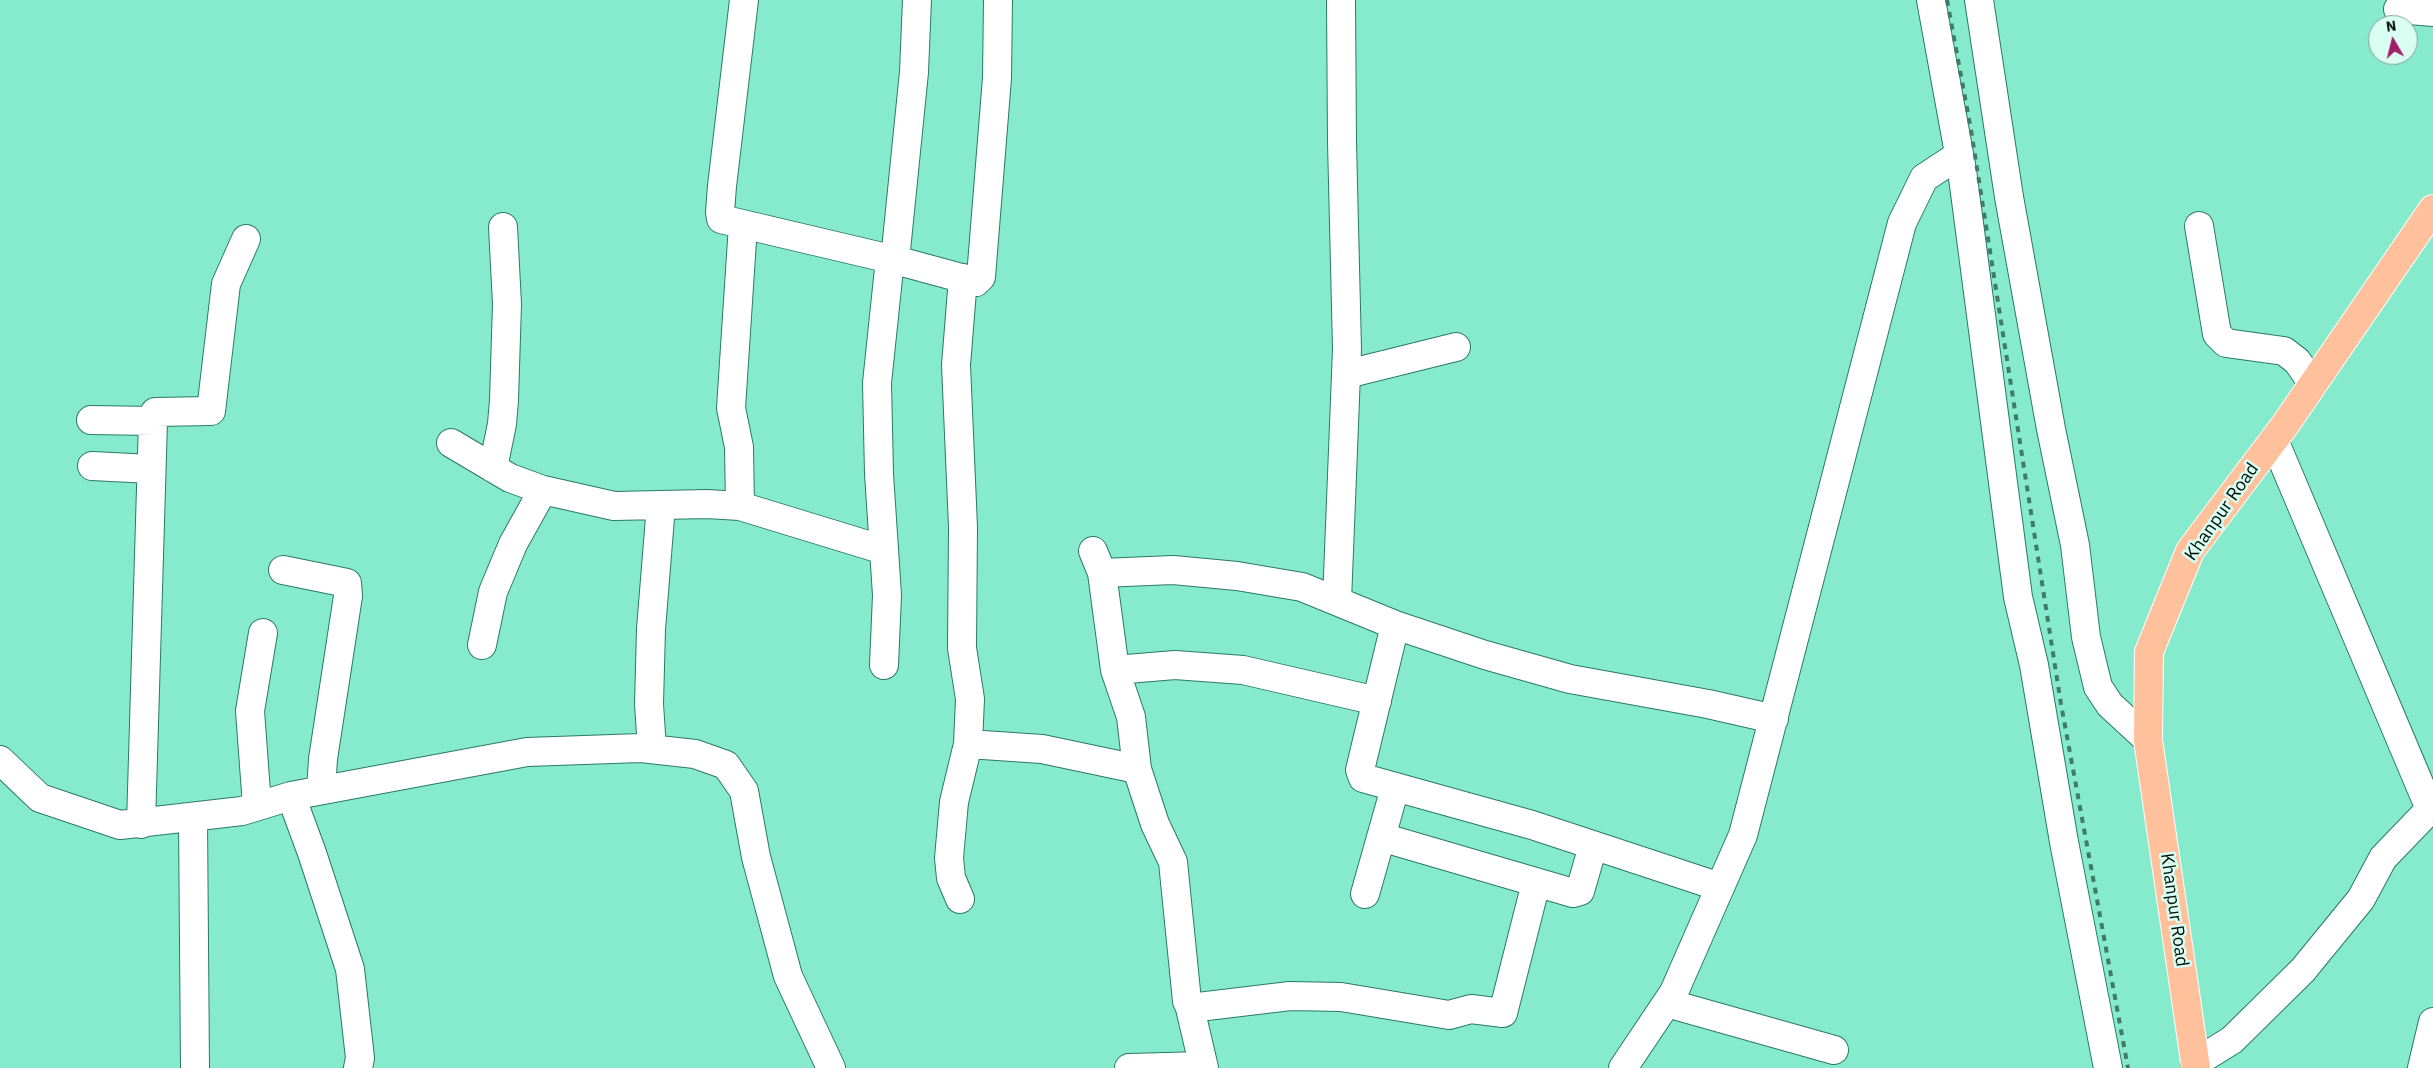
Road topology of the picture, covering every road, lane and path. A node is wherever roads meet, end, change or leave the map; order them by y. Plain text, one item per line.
1 (744, 0) edge
2 (917, 0) edge
3 (998, 0) edge
4 (1341, 0) edge
5 (1931, 0) edge
6 (1979, 0) edge
7 (2398, 9) dead end
8 (2433, 12) edge
9 (1959, 155) junction
10 (2433, 209) edge
11 (743, 225) junction
12 (2199, 226) dead end
13 (503, 227) dead end
14 (246, 239) dead end
15 (892, 260) junction
16 (963, 278) junction
17 (1456, 348) dead end
18 (1347, 374) junction
19 (2313, 384) junction
20 (90, 420) dead end
21 (152, 421) junction
22 (2274, 440) junction
23 (451, 443) dead end
24 (92, 466) dead end
25 (151, 468) junction
26 (493, 468) junction
27 (543, 490) junction
28 (661, 506) junction
29 (740, 506) junction
30 (884, 550) junction
31 (283, 570) dead end
32 (1338, 601) junction
33 (1395, 625) junction
34 (263, 633) dead end
35 (482, 645) dead end
36 (884, 665) dead end
37 (1115, 670) junction
38 (1376, 701) junction
39 (1774, 719) junction
40 (2148, 740) junction
41 (968, 744) junction
42 (652, 749) junction
43 (0, 760) edge
44 (1137, 768) junction
45 (1396, 788) junction
46 (321, 790) junction
47 (291, 796) junction
48 (257, 806) junction
49 (2431, 807) edge
50 (193, 818) junction
51 (141, 824) junction
52 (1381, 837) junction
53 (1593, 846) junction
54 (1536, 882) junction
55 (1720, 887) junction
56 (1364, 894) dead end
57 (960, 899) dead end
58 (1667, 1003) junction
59 (1190, 1008) junction
60 (2433, 1022) edge
61 (1834, 1050) dead end
62 (2196, 1066) edge
63 (1203, 1067) edge
64 (195, 1068) edge
65 (358, 1068) edge
66 (831, 1068) edge
67 (1129, 1068) edge
68 (1622, 1068) edge
69 (2108, 1068) edge
70 (2422, 1068) edge

1 - 11 street
2 - 15 street
3 - 16 street
4 - 18 street
5 - 9 street
6 - 40 street
7 - 8 street
9 - 39 street
9 - 69 street
10 - 19 highway, Khanpur Road
11 - 15 street
11 - 29 street
12 - 19 street
13 - 26 street
14 - 21 street
15 - 16 street
15 - 30 street
16 - 41 street
17 - 18 street
18 - 32 street
19 - 22 highway, Khanpur Road
20 - 21 street
21 - 25 street
22 - 40 highway, Khanpur Road
22 - 49 street
23 - 26 street
24 - 25 street
25 - 51 street
26 - 27 street
27 - 28 street
27 - 35 street
28 - 29 street
28 - 42 street
29 - 30 street
30 - 36 street
31 - 46 street
32 - 33 street
32 - 37 street
33 - 38 street
33 - 39 street
34 - 48 street
37 - 38 street
37 - 44 street
38 - 45 street
39 - 55 street
40 - 62 highway, Khanpur Road
41 - 44 street
41 - 57 street
42 - 46 street
42 - 66 street
43 - 51 street
44 - 59 street
45 - 52 street
45 - 53 street
46 - 47 street
47 - 48 street
47 - 65 street
48 - 50 street
49 - 62 street
50 - 51 street
50 - 64 street
52 - 54 street
52 - 56 street
53 - 54 street
53 - 55 street
54 - 59 street
55 - 58 street
58 - 61 street
58 - 68 street
59 - 63 street
60 - 70 street
63 - 67 street

